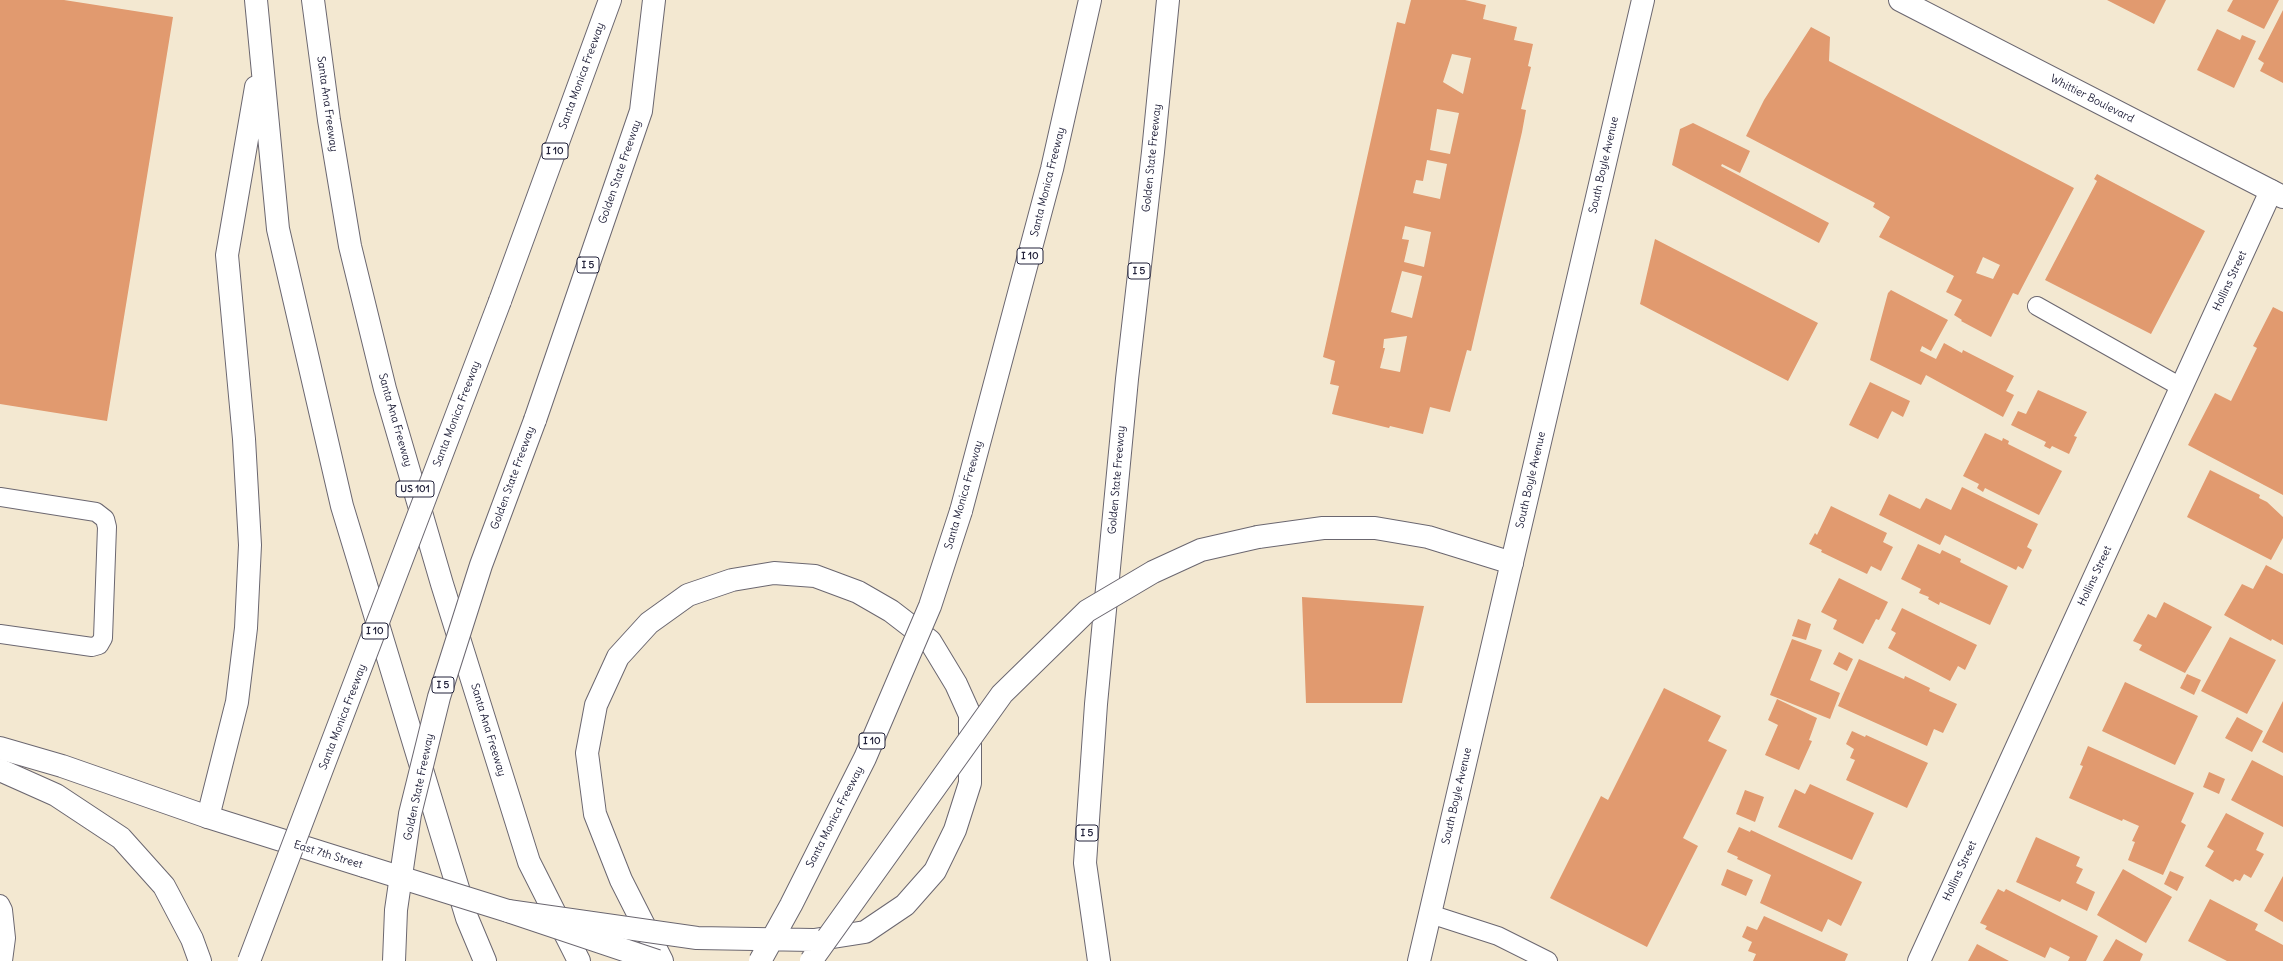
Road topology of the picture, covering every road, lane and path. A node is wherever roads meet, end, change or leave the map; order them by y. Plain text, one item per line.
1 (256, 0) edge
2 (312, 0) edge
3 (610, 0) edge
4 (654, 0) edge
5 (1090, 0) edge
6 (1168, 0) edge
7 (1643, 0) edge
8 (1900, 0) edge
9 (262, 58) junction
10 (2277, 194) edge
11 (2037, 306) dead end
12 (2181, 387) junction
13 (0, 497) edge
14 (1512, 563) junction
15 (0, 634) edge
16 (0, 748) edge
17 (0, 770) edge
18 (208, 817) junction
19 (0, 904) edge
20 (508, 911) junction
21 (1430, 914) junction
22 (812, 951) edge
23 (3, 961) edge
24 (200, 961) edge
25 (249, 961) edge
26 (394, 961) edge
27 (485, 961) edge
28 (579, 961) edge
29 (657, 961) edge
30 (662, 961) edge
31 (760, 961) edge
32 (1099, 961) edge
33 (1419, 961) edge
34 (1548, 961) edge
35 (1919, 961) edge

1 - 9 main road
2 - 28 main road, Santa Ana Freeway / US 101
3 - 25 main road, Santa Monica Freeway / I 10, bridge
4 - 26 main road, Golden State Freeway / I 5, bridge
5 - 31 main road, Santa Monica Freeway / I 10, bridge
6 - 32 main road, Golden State Freeway / I 5
7 - 14 main road, South Boyle Avenue
8 - 10 main road, Whittier Boulevard
9 - 18 main road
9 - 27 main road
10 - 12 main road, Hollins Street
11 - 12 lane
12 - 35 main road, Hollins Street
13 - 15 lane
14 - 21 main road, South Boyle Avenue
14 - 22 main road, bridge
16 - 18 main road, East 7th Street
17 - 24 main road
18 - 20 main road, East 7th Street, bridge
19 - 23 lane
20 - 22 main road, bridge
20 - 29 main road, East 7th Street, bridge
21 - 33 main road, South Boyle Avenue
21 - 34 lane
22 - 30 main road

